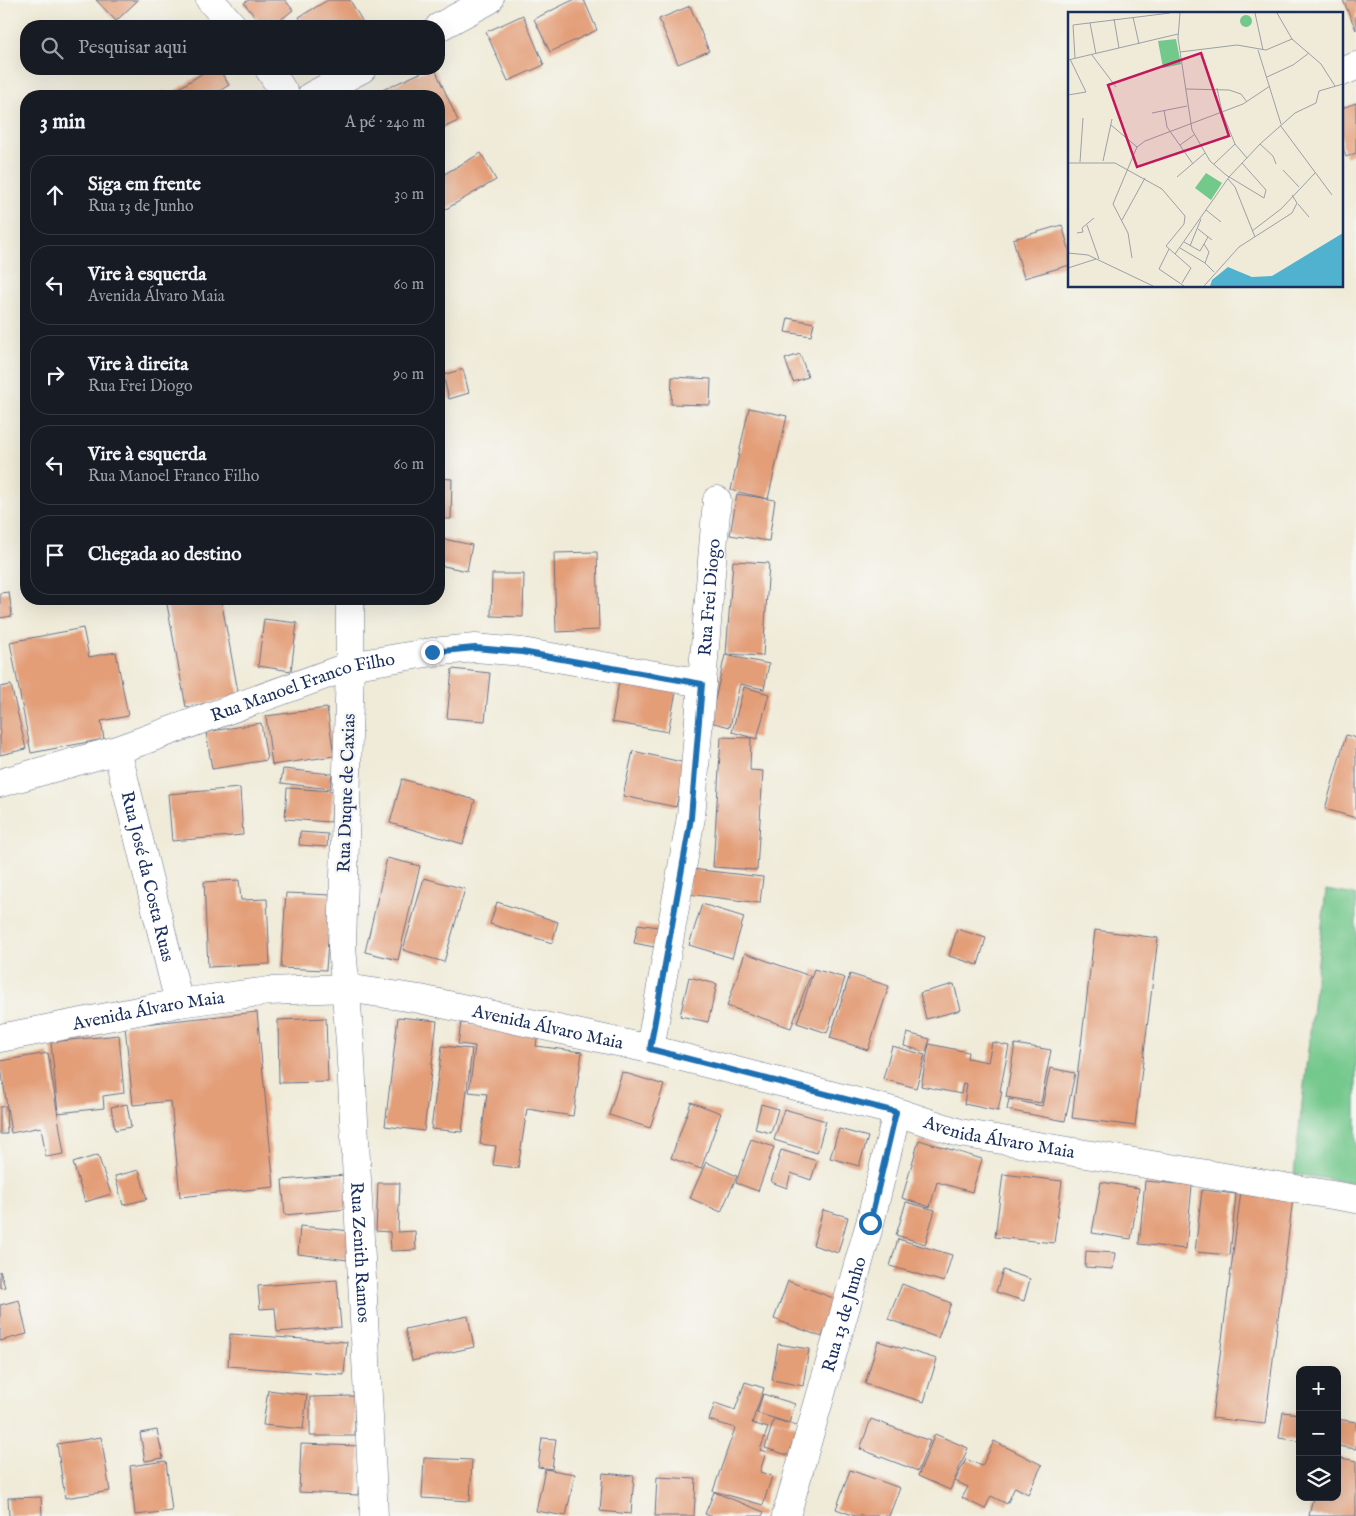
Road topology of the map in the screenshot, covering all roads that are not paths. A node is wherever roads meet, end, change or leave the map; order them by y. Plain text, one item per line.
1 (210, 0) edge
2 (489, 0) edge
3 (228, 20) edge
4 (445, 24) edge
5 (1356, 66) edge
6 (1344, 71) edge
7 (272, 75) edge
8 (351, 75) edge
9 (282, 90) edge
10 (322, 90) edge
11 (718, 500) dead end
12 (350, 605) edge
13 (350, 666) junction
14 (702, 684) junction
15 (117, 750) junction
16 (0, 784) edge
17 (346, 988) junction
18 (179, 1003) junction
19 (0, 1038) edge
20 (650, 1049) junction
21 (896, 1112) junction
22 (1356, 1199) edge
23 (374, 1516) edge
24 (786, 1516) edge

1 - 3 street
2 - 4 street
5 - 6 street
7 - 9 street
8 - 10 street
11 - 14 street, Rua Frei Diogo
12 - 13 street, Rua Duque de Caxias
13 - 14 street, Rua Manoel Franco Filho
13 - 15 street, Rua Manoel Franco Filho
13 - 17 street, Rua Duque de Caxias
14 - 20 street, Rua Frei Diogo
15 - 16 street, Rua Manoel Franco Filho
15 - 18 street, Rua José da Costa Ruas
17 - 18 street, Avenida Álvaro Maia
17 - 20 street, Avenida Álvaro Maia
17 - 23 street, Rua Zenith Ramos
18 - 19 street, Avenida Álvaro Maia
20 - 21 street, Avenida Álvaro Maia
21 - 22 street, Avenida Álvaro Maia
21 - 24 street, Rua 13 de Junho

